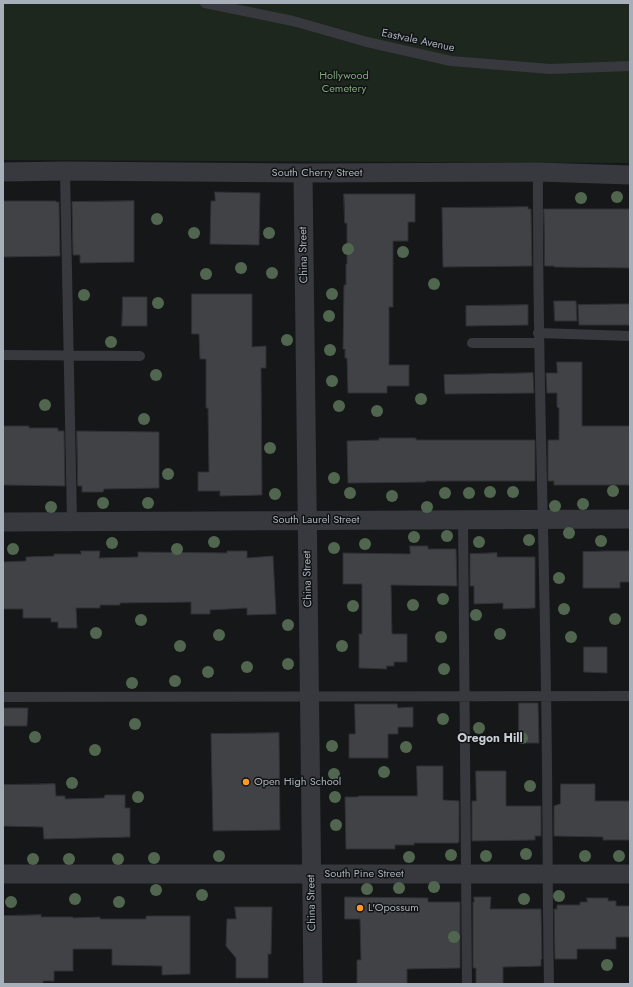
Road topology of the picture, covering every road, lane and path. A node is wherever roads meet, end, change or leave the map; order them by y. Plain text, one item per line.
1 (205, 3) edge
2 (630, 66) edge
3 (66, 171) junction
4 (3, 172) edge
5 (538, 172) junction
6 (303, 173) junction
7 (630, 175) edge
8 (630, 336) edge
9 (538, 338) junction
10 (472, 344) dead end
11 (3, 355) edge
12 (70, 356) junction
13 (140, 356) dead end
14 (630, 519) edge
15 (308, 520) junction
16 (463, 520) junction
17 (543, 520) junction
18 (3, 522) edge
19 (72, 522) junction
20 (310, 696) junction
21 (465, 696) junction
22 (546, 696) junction
23 (630, 696) edge
24 (3, 697) edge
25 (3, 874) edge
26 (311, 874) junction
27 (466, 874) junction
28 (547, 874) junction
29 (630, 874) edge
30 (313, 984) edge
31 (467, 984) edge
32 (549, 984) edge

1 - 2 lane, Eastvale Avenue
3 - 4 street, South Cherry Street
3 - 6 street, South Cherry Street
3 - 12 lane
5 - 6 street, South Cherry Street
5 - 7 street, South Cherry Street
5 - 9 lane
6 - 15 street, China Street
8 - 9 lane
9 - 10 lane
9 - 17 lane
11 - 12 lane
12 - 13 lane
12 - 19 lane
14 - 17 street, South Laurel Street
15 - 16 street, South Laurel Street
15 - 19 street, South Laurel Street
15 - 20 street, China Street
16 - 17 street, South Laurel Street
16 - 21 lane
17 - 22 lane
18 - 19 street, South Laurel Street
20 - 21 lane
20 - 24 lane
20 - 26 street, China Street
21 - 22 lane
21 - 27 lane
22 - 23 lane
22 - 28 lane
25 - 26 street, South Pine Street
26 - 27 street, South Pine Street
26 - 30 street, China Street
27 - 28 street, South Pine Street
27 - 31 lane
28 - 29 street, South Pine Street
28 - 32 lane

